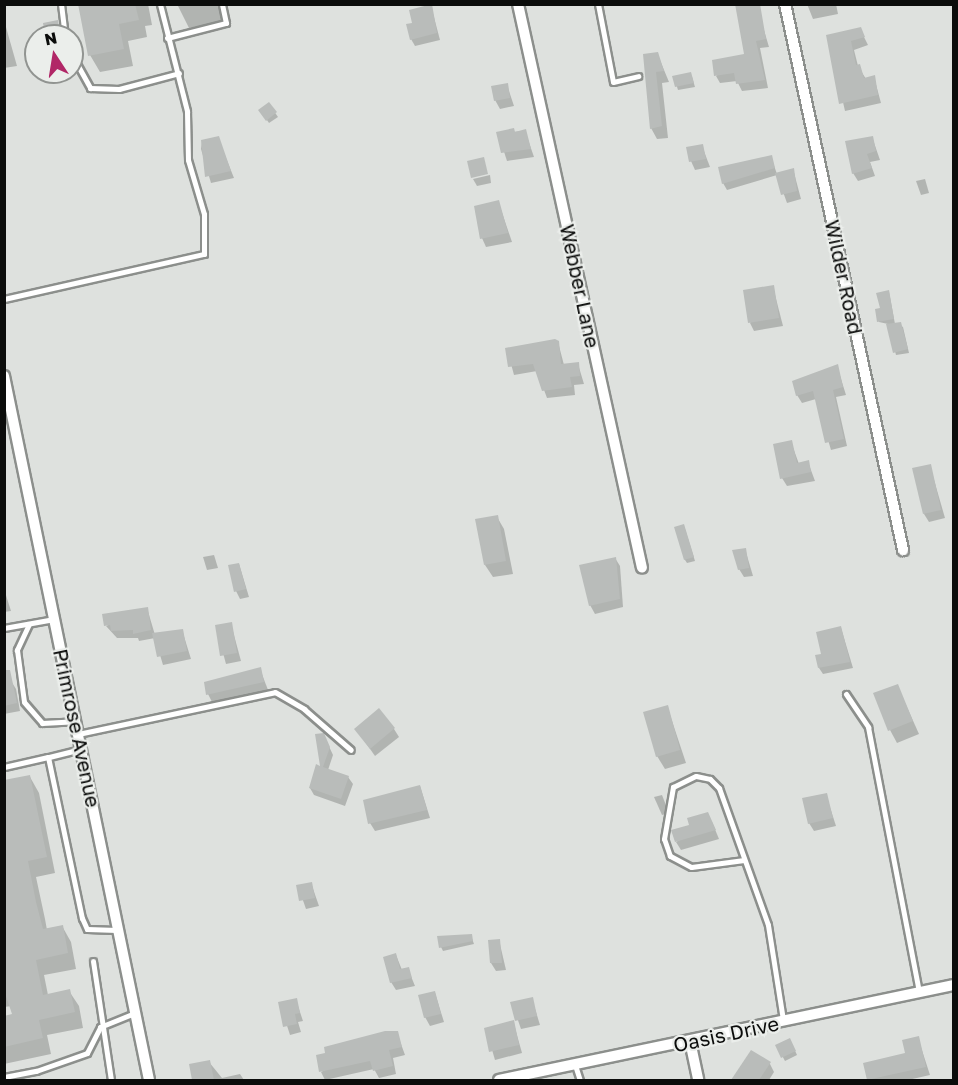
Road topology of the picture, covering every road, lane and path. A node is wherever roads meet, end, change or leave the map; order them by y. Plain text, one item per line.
1 (62, 4) edge
2 (160, 4) edge
3 (222, 4) edge
4 (518, 4) edge
5 (598, 4) edge
6 (785, 4) edge
7 (64, 24) edge
8 (167, 38) junction
9 (179, 73) junction
10 (638, 76) dead end
11 (84, 77) edge
12 (4, 299) edge
13 (4, 376) edge
14 (903, 550) dead end
15 (642, 568) dead end
16 (54, 619) junction
17 (28, 624) junction
18 (4, 628) edge
19 (846, 694) dead end
20 (75, 721) junction
21 (78, 734) junction
22 (81, 749) junction
23 (351, 750) dead end
24 (48, 757) junction
25 (4, 767) edge
26 (744, 860) junction
27 (118, 930) junction
28 (93, 961) dead end
29 (954, 985) edge
30 (919, 992) junction
31 (135, 1013) junction
32 (783, 1022) junction
33 (100, 1027) junction
34 (690, 1041) junction
35 (575, 1065) junction
36 (36, 1071) junction
37 (4, 1077) edge
38 (34, 1080) edge
39 (111, 1080) edge
40 (149, 1080) edge
41 (499, 1080) edge
42 (580, 1080) edge
43 (698, 1080) edge

1 - 7 lane
2 - 8 lane
3 - 8 lane
4 - 15 street, Webber Lane
5 - 10 lane
6 - 14 street, Wilder Road
8 - 9 lane
9 - 11 lane
9 - 12 lane
13 - 16 street, Primrose Avenue
16 - 17 lane
16 - 20 street, Primrose Avenue
17 - 18 lane
17 - 20 lane
19 - 30 lane
20 - 21 street, Primrose Avenue
21 - 22 street, Primrose Avenue
21 - 23 lane
22 - 24 lane
22 - 27 street, Primrose Avenue
24 - 25 lane
24 - 27 lane
26 - 26 lane
26 - 32 lane
27 - 31 street, Primrose Avenue
28 - 33 lane
29 - 30 street, Oasis Drive
30 - 32 street, Oasis Drive
31 - 33 lane
31 - 40 street, Primrose Avenue
32 - 34 street, Oasis Drive
33 - 36 lane
33 - 39 lane
34 - 35 street, Oasis Drive
34 - 43 street
35 - 41 street, Oasis Drive
35 - 42 lane
36 - 37 lane
36 - 38 lane

